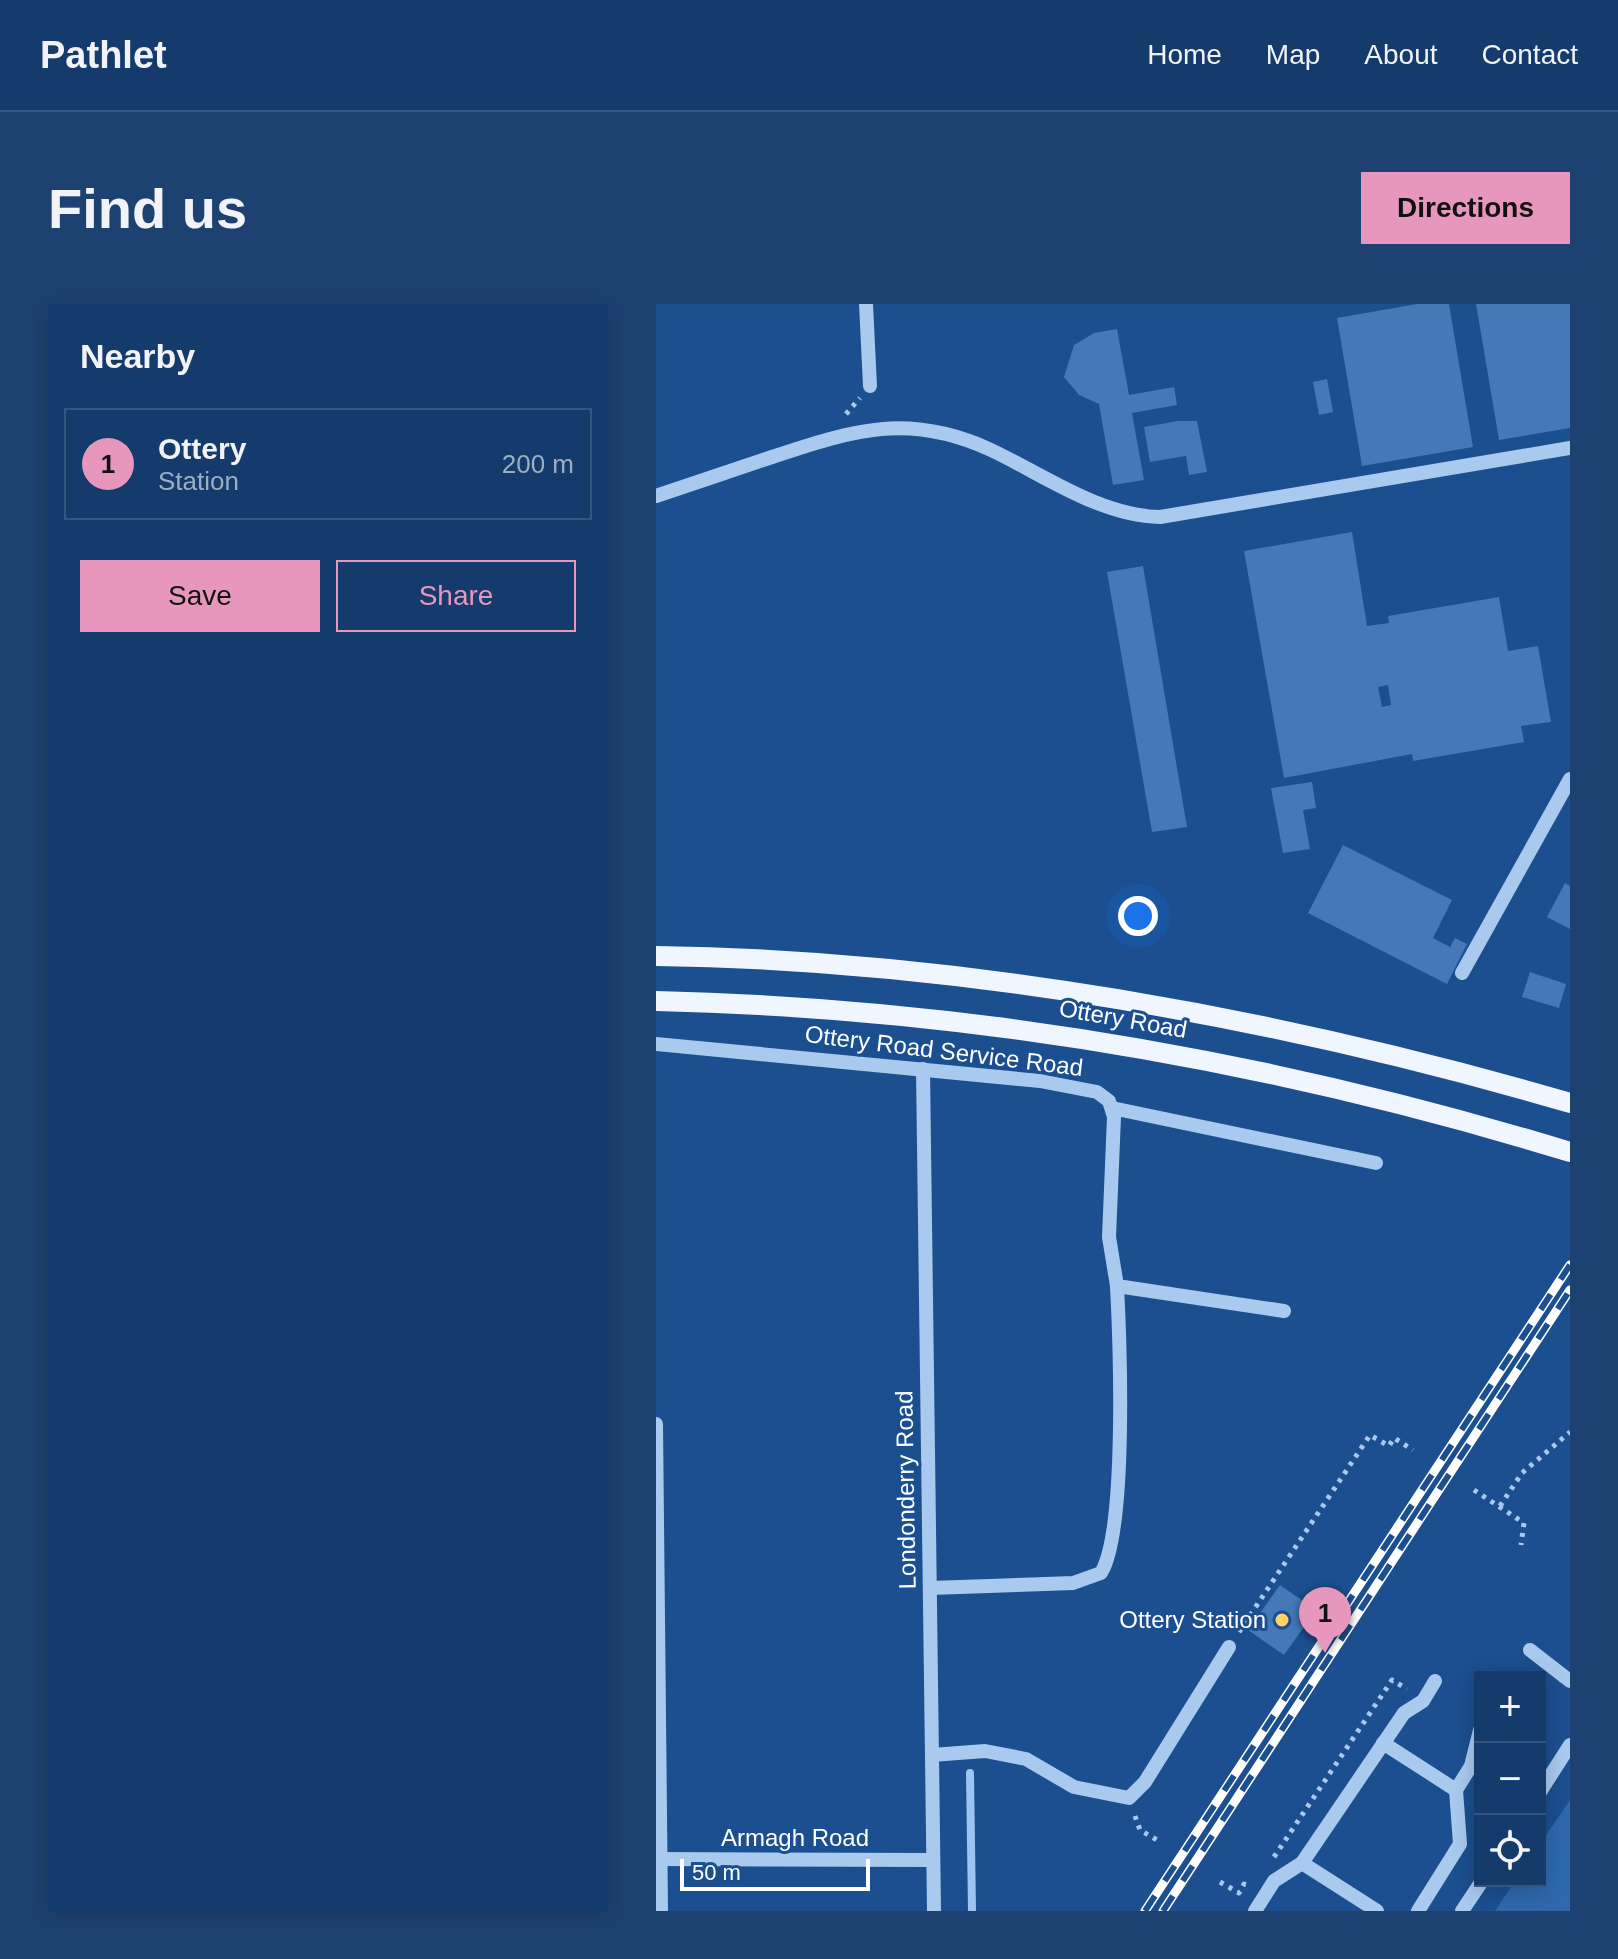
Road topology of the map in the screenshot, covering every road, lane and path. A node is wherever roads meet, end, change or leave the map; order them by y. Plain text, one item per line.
1 (866, 304) edge
2 (870, 386) dead end
3 (1570, 448) edge
4 (656, 496) edge
5 (1570, 779) edge
6 (656, 956) edge
7 (1462, 973) dead end
8 (656, 1001) edge
9 (656, 1044) edge
10 (923, 1069) junction
11 (1570, 1103) edge
12 (1112, 1108) junction
13 (1570, 1152) edge
14 (1376, 1163) dead end
15 (1117, 1286) junction
16 (1284, 1311) dead end
17 (656, 1424) edge
18 (1570, 1432) edge
19 (1413, 1450) dead end
20 (1474, 1490) dead end
21 (1500, 1506) junction
22 (1521, 1545) dead end
23 (930, 1588) junction
24 (1229, 1647) joint
25 (1530, 1650) dead end
26 (1435, 1681) dead end
27 (1570, 1681) edge
28 (1412, 1692) dead end
29 (1383, 1743) junction
30 (1477, 1743) edge
31 (1570, 1745) edge
32 (932, 1755) junction
33 (1546, 1783) edge
34 (1456, 1790) junction
35 (1140, 1830) dead end
36 (1157, 1840) dead end
37 (658, 1859) edge
38 (933, 1860) junction
39 (1270, 1863) dead end
40 (1302, 1863) junction
41 (1262, 1876) dead end
42 (1220, 1882) dead end
43 (1478, 1887) edge
44 (661, 1911) edge
45 (934, 1911) edge
46 (1255, 1911) edge
47 (1377, 1911) edge
48 (1418, 1911) edge
49 (1462, 1911) edge

1 - 2 street
3 - 4 street
5 - 7 street
6 - 11 main road, Ottery Road
8 - 13 main road, Ottery Road
9 - 10 street, Ottery Road Service Road
10 - 12 street, Ottery Road Service Road
10 - 23 street, Londonderry Road
12 - 14 street, Ottery Road Service Road
12 - 15 street
15 - 16 street
15 - 23 street
17 - 37 street
18 - 21 path
19 - 24 path
20 - 21 path
21 - 22 path
23 - 32 street, Londonderry Road
24 - 32 street
25 - 27 street
26 - 29 street
28 - 39 path
29 - 34 street
29 - 40 street
30 - 34 street
31 - 33 street
32 - 38 street, Londonderry Road
34 - 48 street
35 - 36 path
37 - 38 street, Armagh Road
37 - 44 street
38 - 45 street, Londonderry Road
40 - 46 street
40 - 47 street
41 - 42 path
43 - 49 street

